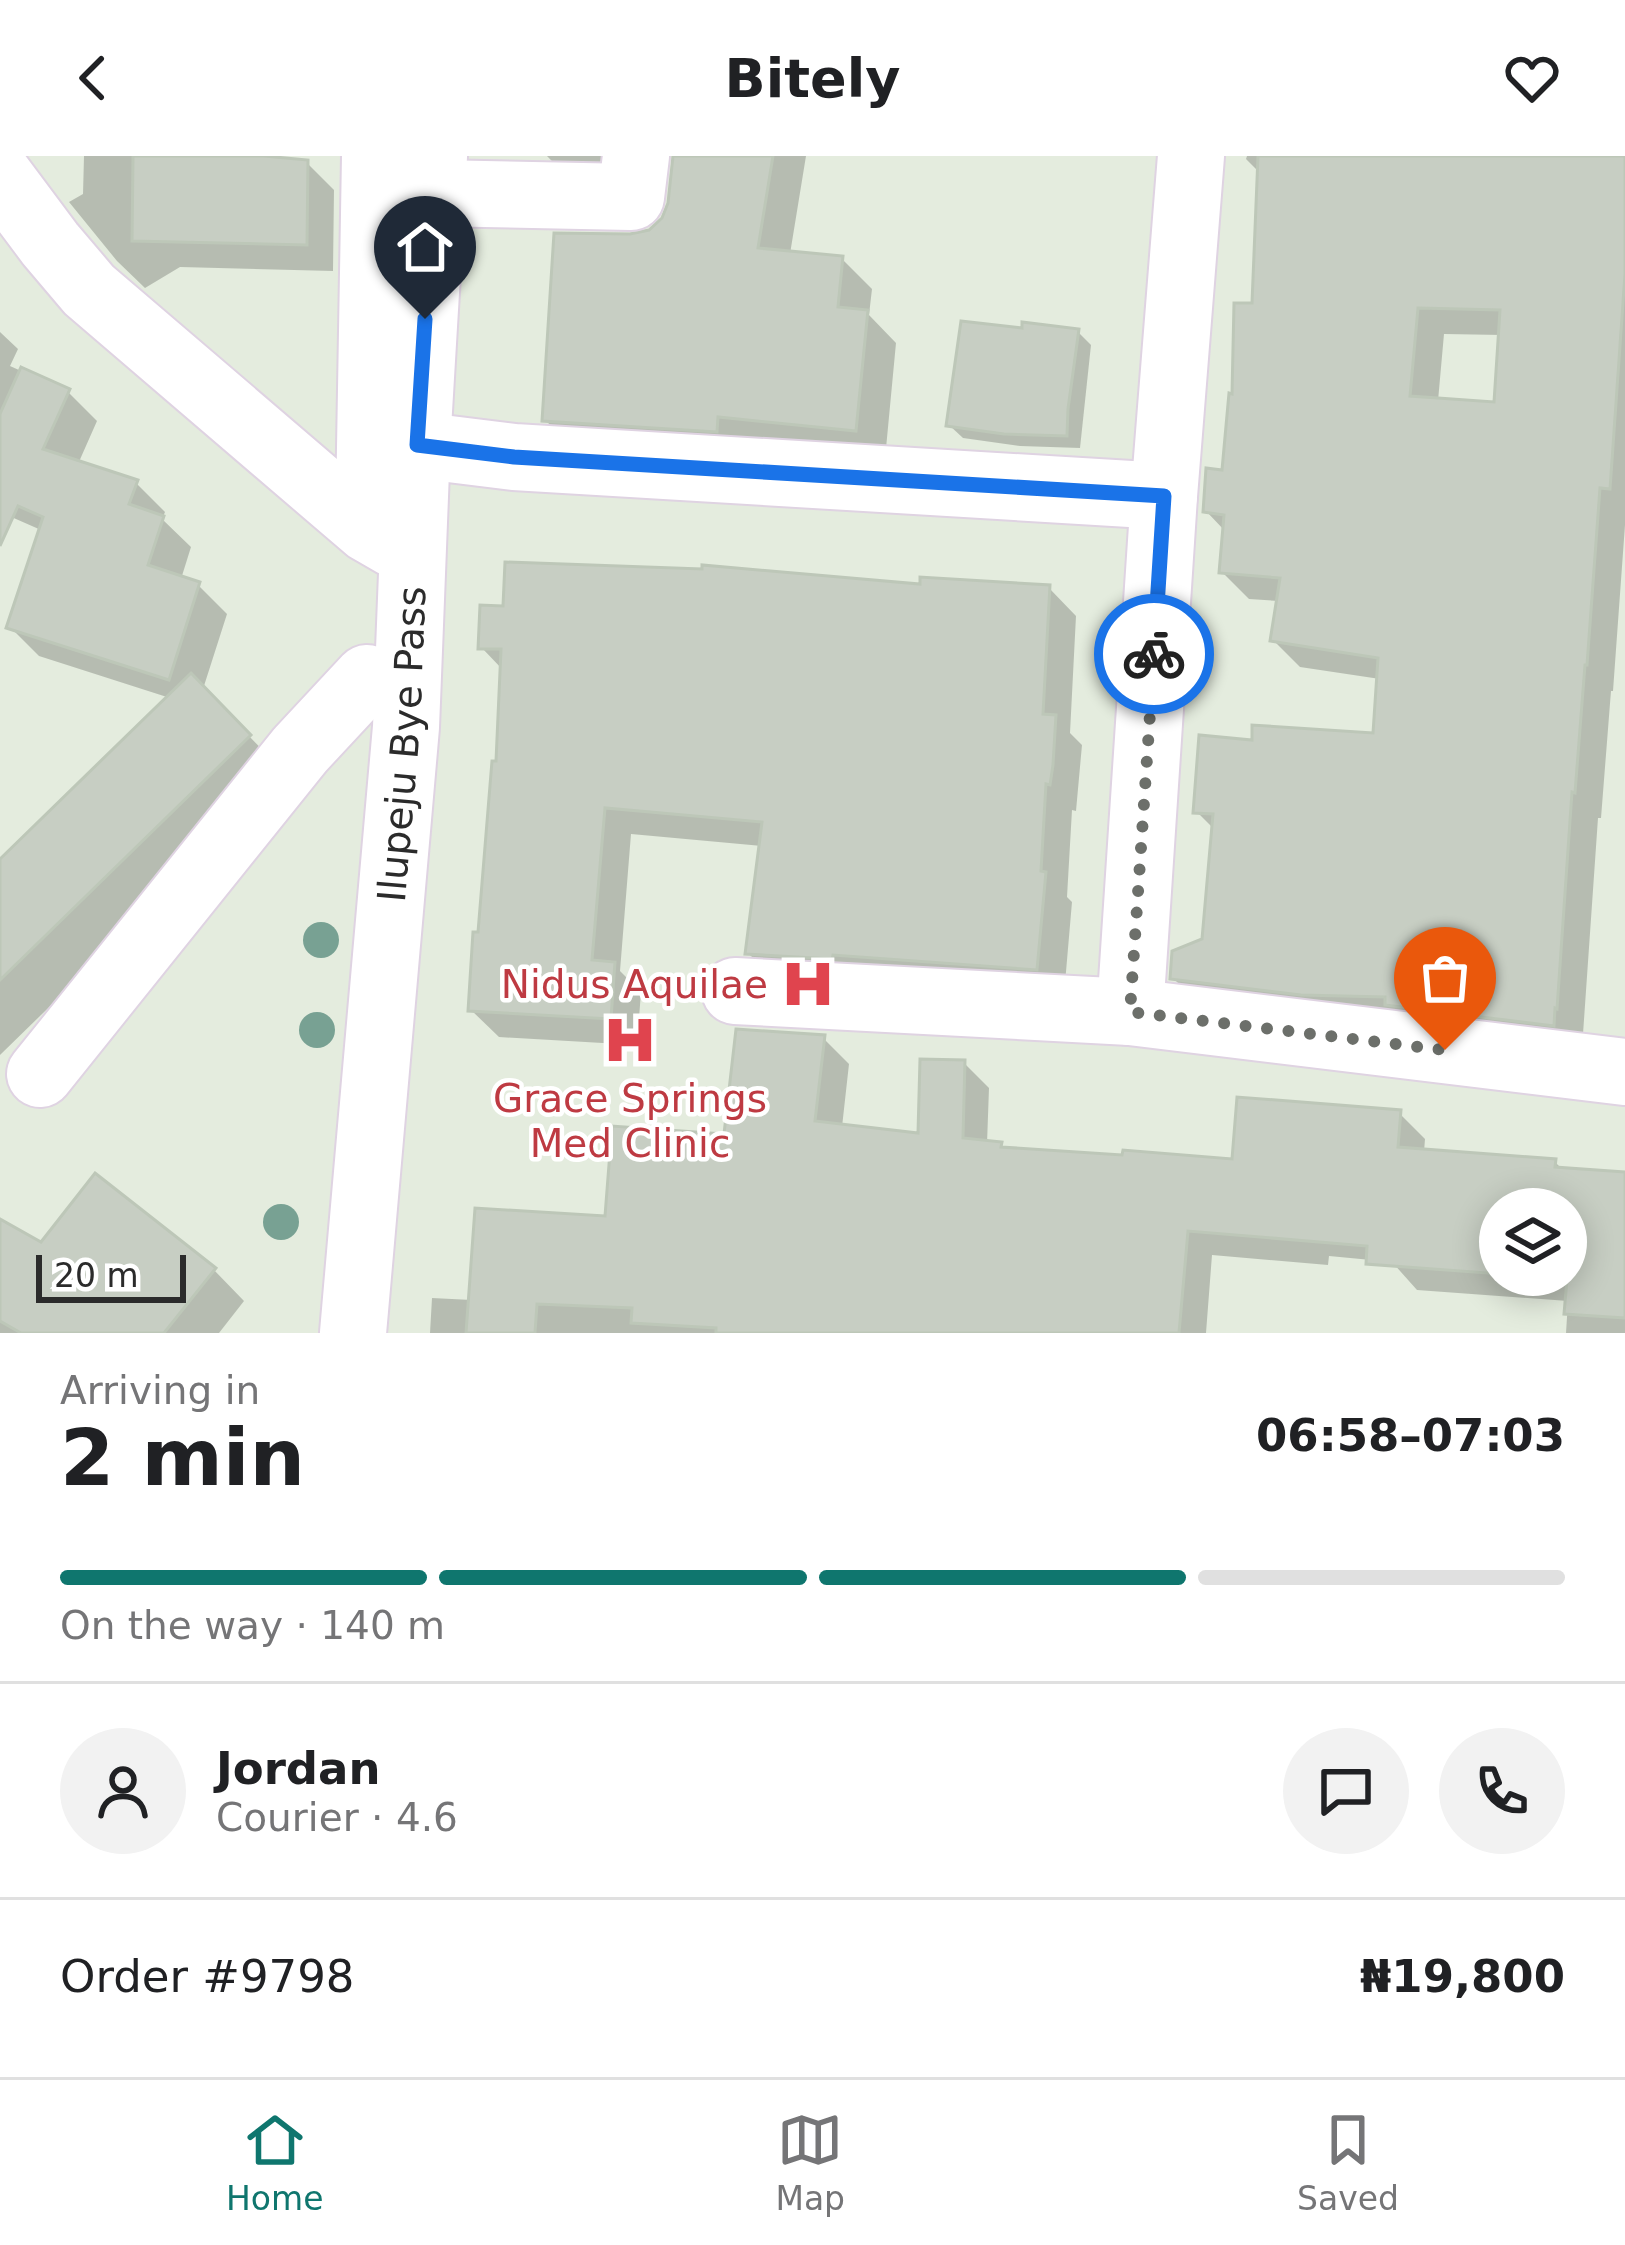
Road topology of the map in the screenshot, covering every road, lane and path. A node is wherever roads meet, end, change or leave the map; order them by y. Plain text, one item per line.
1 (376, 156) edge
2 (636, 156) edge
3 (1191, 156) edge
4 (433, 175) edge
5 (522, 175) edge
6 (0, 177) edge
7 (417, 445) junction
8 (1164, 496) junction
9 (391, 542) junction
10 (367, 678) junction
11 (735, 991) dead end
12 (1130, 1012) junction
13 (1625, 1072) edge
14 (40, 1074) dead end
15 (308, 1333) edge
16 (353, 1333) edge

1 - 9 street, Ilupeju Bye Pass
2 - 5 street
3 - 8 street
4 - 5 street
4 - 7 street, Ilupeju Bye Pass
6 - 9 street
7 - 8 street
7 - 9 street, Ilupeju Bye Pass
8 - 12 street
9 - 10 street, Ilupeju Bye Pass
9 - 16 street, Ilupeju Bye Pass
10 - 14 street
10 - 15 street, Ilupeju Bye Pass
11 - 12 street
12 - 13 street

